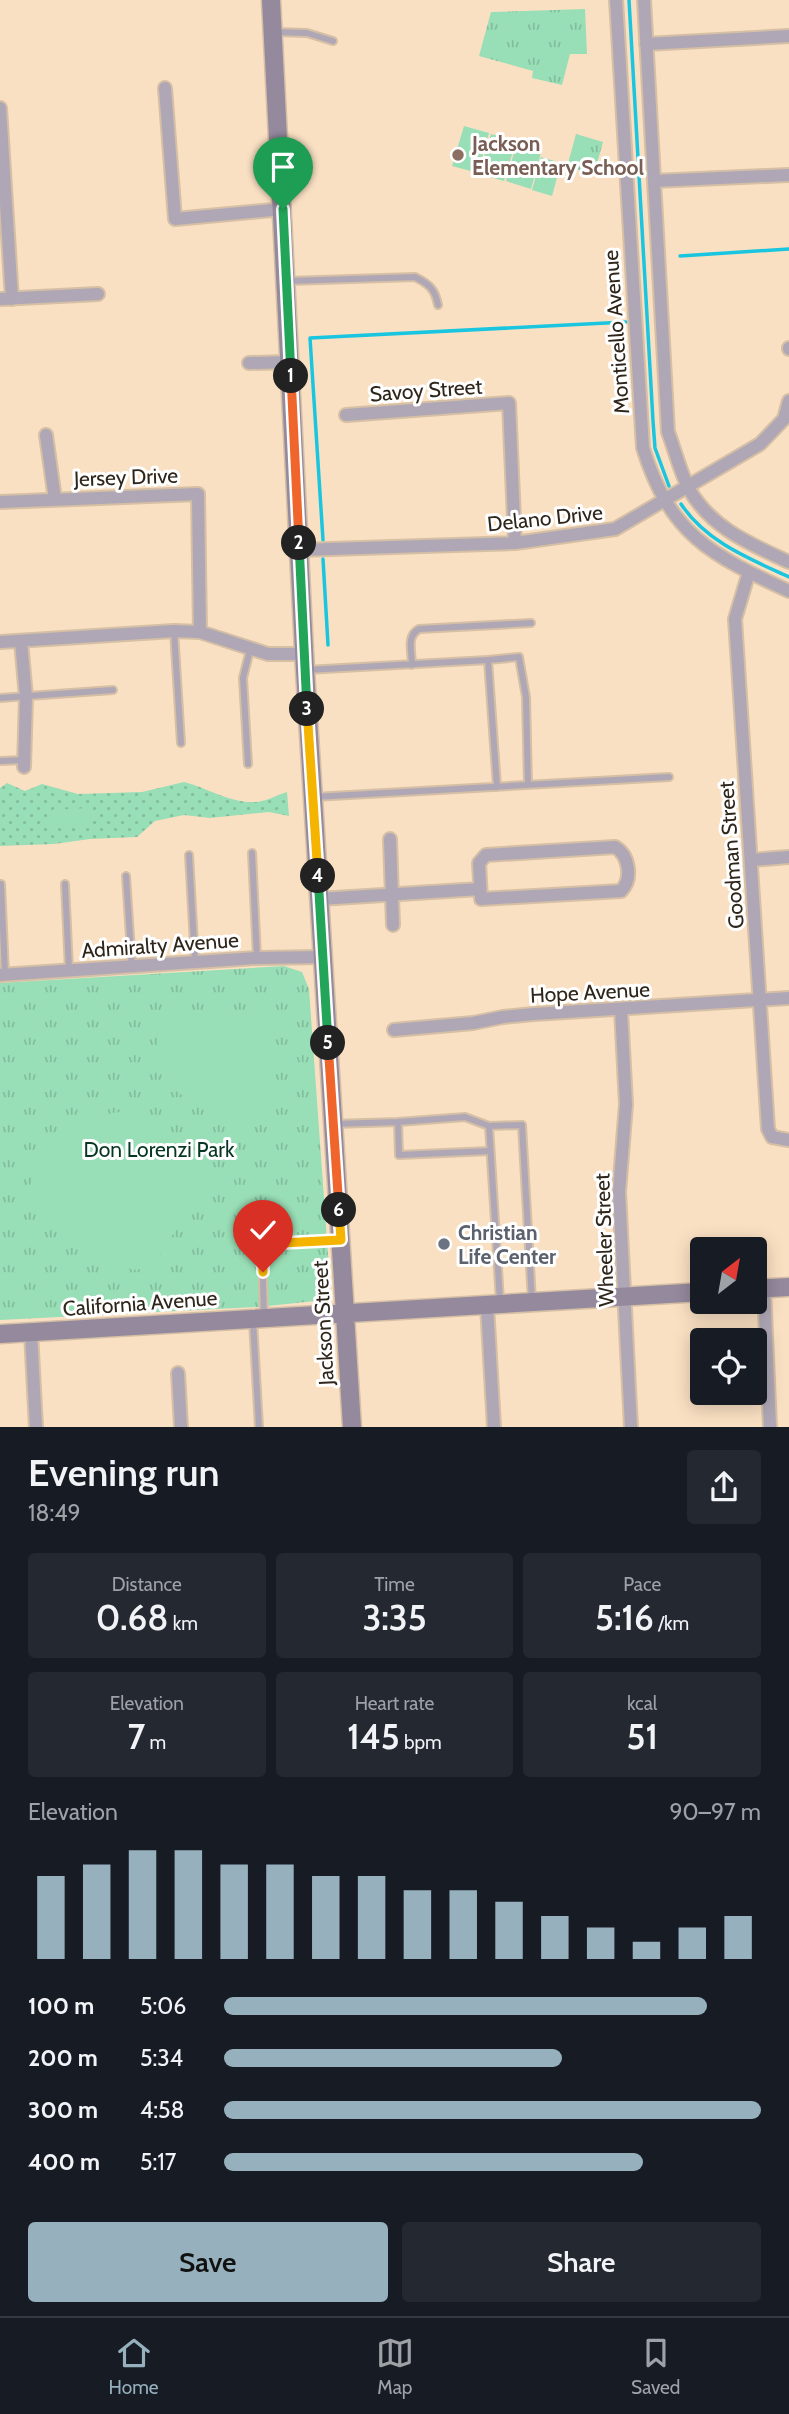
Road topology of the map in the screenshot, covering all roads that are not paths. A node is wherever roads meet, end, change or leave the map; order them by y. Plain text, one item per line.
1 (271, 0) edge
2 (615, 0) edge
3 (644, 0) edge
4 (273, 32) junction
5 (789, 36) edge
6 (333, 41) dead end
7 (646, 44) junction
8 (165, 88) dead end
9 (0, 108) edge
10 (789, 175) edge
11 (654, 181) junction
12 (283, 209) junction
13 (286, 281) junction
14 (99, 294) dead end
15 (6, 299) edge
16 (438, 305) dead end
17 (290, 362) junction
18 (249, 363) dead end
19 (789, 401) edge
20 (346, 415) dead end
21 (46, 435) dead end
22 (688, 487) junction
23 (55, 499) junction
24 (0, 502) edge
25 (664, 502) junction
26 (515, 543) junction
27 (299, 550) junction
28 (789, 562) edge
29 (749, 572) junction
30 (789, 591) edge
31 (531, 622) dead end
32 (174, 631) junction
33 (200, 632) junction
34 (21, 641) junction
35 (0, 642) edge
36 (250, 650) junction
37 (488, 660) junction
38 (304, 662) junction
39 (412, 664) junction
40 (113, 690) dead end
41 (26, 697) junction
42 (0, 698) edge
43 (181, 743) dead end
44 (0, 761) edge
45 (23, 762) joint
46 (248, 764) dead end
47 (669, 777) dead end
48 (528, 785) junction
49 (496, 787) junction
50 (313, 797) junction
51 (390, 839) dead end
52 (252, 853) dead end
53 (189, 855) dead end
54 (789, 857) edge
55 (751, 860) junction
56 (125, 876) dead end
57 (1, 884) edge
58 (65, 884) dead end
59 (481, 889) junction
60 (392, 894) junction
61 (319, 899) junction
62 (393, 925) dead end
63 (322, 957) junction
64 (257, 958) junction
65 (195, 963) junction
66 (132, 967) junction
67 (69, 970) junction
68 (3, 975) edge
69 (789, 999) edge
70 (760, 1000) junction
71 (621, 1010) junction
72 (394, 1030) dead end
73 (398, 1122) junction
74 (333, 1124) junction
75 (489, 1126) junction
76 (789, 1140) edge
77 (490, 1151) junction
78 (341, 1240) junction
79 (789, 1287) edge
80 (767, 1288) edge
81 (690, 1293) edge
82 (625, 1297) junction
83 (532, 1303) junction
84 (493, 1305) junction
85 (346, 1313) junction
86 (761, 1314) edge
87 (258, 1318) junction
88 (31, 1333) junction
89 (0, 1334) edge
90 (178, 1373) dead end
91 (36, 1427) edge
92 (181, 1427) edge
93 (259, 1427) edge
94 (352, 1427) edge
95 (494, 1427) edge
96 (631, 1427) edge
97 (770, 1427) edge

1 - 4 main road, Jackson Street
2 - 25 street, Monticello Avenue
3 - 7 street
4 - 6 lane
4 - 12 main road, Jackson Street
5 - 7 street
7 - 11 street
8 - 12 street
9 - 15 street
10 - 11 street
11 - 22 street
12 - 13 main road, Jackson Street
13 - 16 lane
13 - 17 main road, Jackson Street
14 - 15 street
17 - 18 street
17 - 27 main road, Jackson Street
19 - 22 street, Delano Drive
20 - 26 street, Savoy Street
21 - 23 street
22 - 25 street, Delano Drive
22 - 28 street
23 - 24 street, Jersey Drive
23 - 33 street, Jersey Drive
25 - 26 street, Delano Drive
25 - 29 street, Monticello Avenue
26 - 27 street, Delano Drive
27 - 38 main road, Jackson Street
29 - 30 street, Monticello Avenue
29 - 55 street, Goodman Street
31 - 39 lane
32 - 33 street
32 - 34 street
32 - 43 lane
33 - 36 street
34 - 35 street
34 - 41 street
36 - 38 street
36 - 46 lane
37 - 39 lane
37 - 48 lane
37 - 49 lane
38 - 39 lane
38 - 50 main road, Jackson Street
40 - 41 lane
41 - 42 lane
41 - 45 street
44 - 45 lane
47 - 48 lane
48 - 49 lane
49 - 50 lane
50 - 61 main road, Jackson Street
51 - 60 street
52 - 64 lane
53 - 65 lane
54 - 55 street
55 - 70 street, Goodman Street
56 - 66 lane
57 - 68 lane
58 - 67 lane
59 - 59 street
59 - 60 street
60 - 61 street
60 - 62 street
61 - 63 main road, Jackson Street
63 - 64 street, Admiralty Avenue
63 - 74 main road, Jackson Street
64 - 65 street, Admiralty Avenue
65 - 66 street, Admiralty Avenue
66 - 67 street, Admiralty Avenue
67 - 68 street, Admiralty Avenue
69 - 70 street, Hope Avenue
70 - 71 street, Hope Avenue
70 - 76 street, Goodman Street
71 - 72 street, Hope Avenue
71 - 82 street, Wheeler Street
73 - 74 lane
73 - 75 lane
73 - 77 lane
74 - 78 main road, Jackson Street
75 - 77 lane
75 - 83 lane
77 - 84 lane
78 - 85 main road, Jackson Street
78 - 87 lane
79 - 80 main road
81 - 82 main road, California Avenue
82 - 83 main road, California Avenue
82 - 96 street, Wheeler Street
83 - 84 main road, California Avenue
84 - 85 main road, California Avenue
84 - 95 street
85 - 87 main road, California Avenue
85 - 94 main road, Jackson Street
86 - 97 street
87 - 88 main road, California Avenue
87 - 93 lane
88 - 89 main road, California Avenue
88 - 91 street
90 - 92 street

